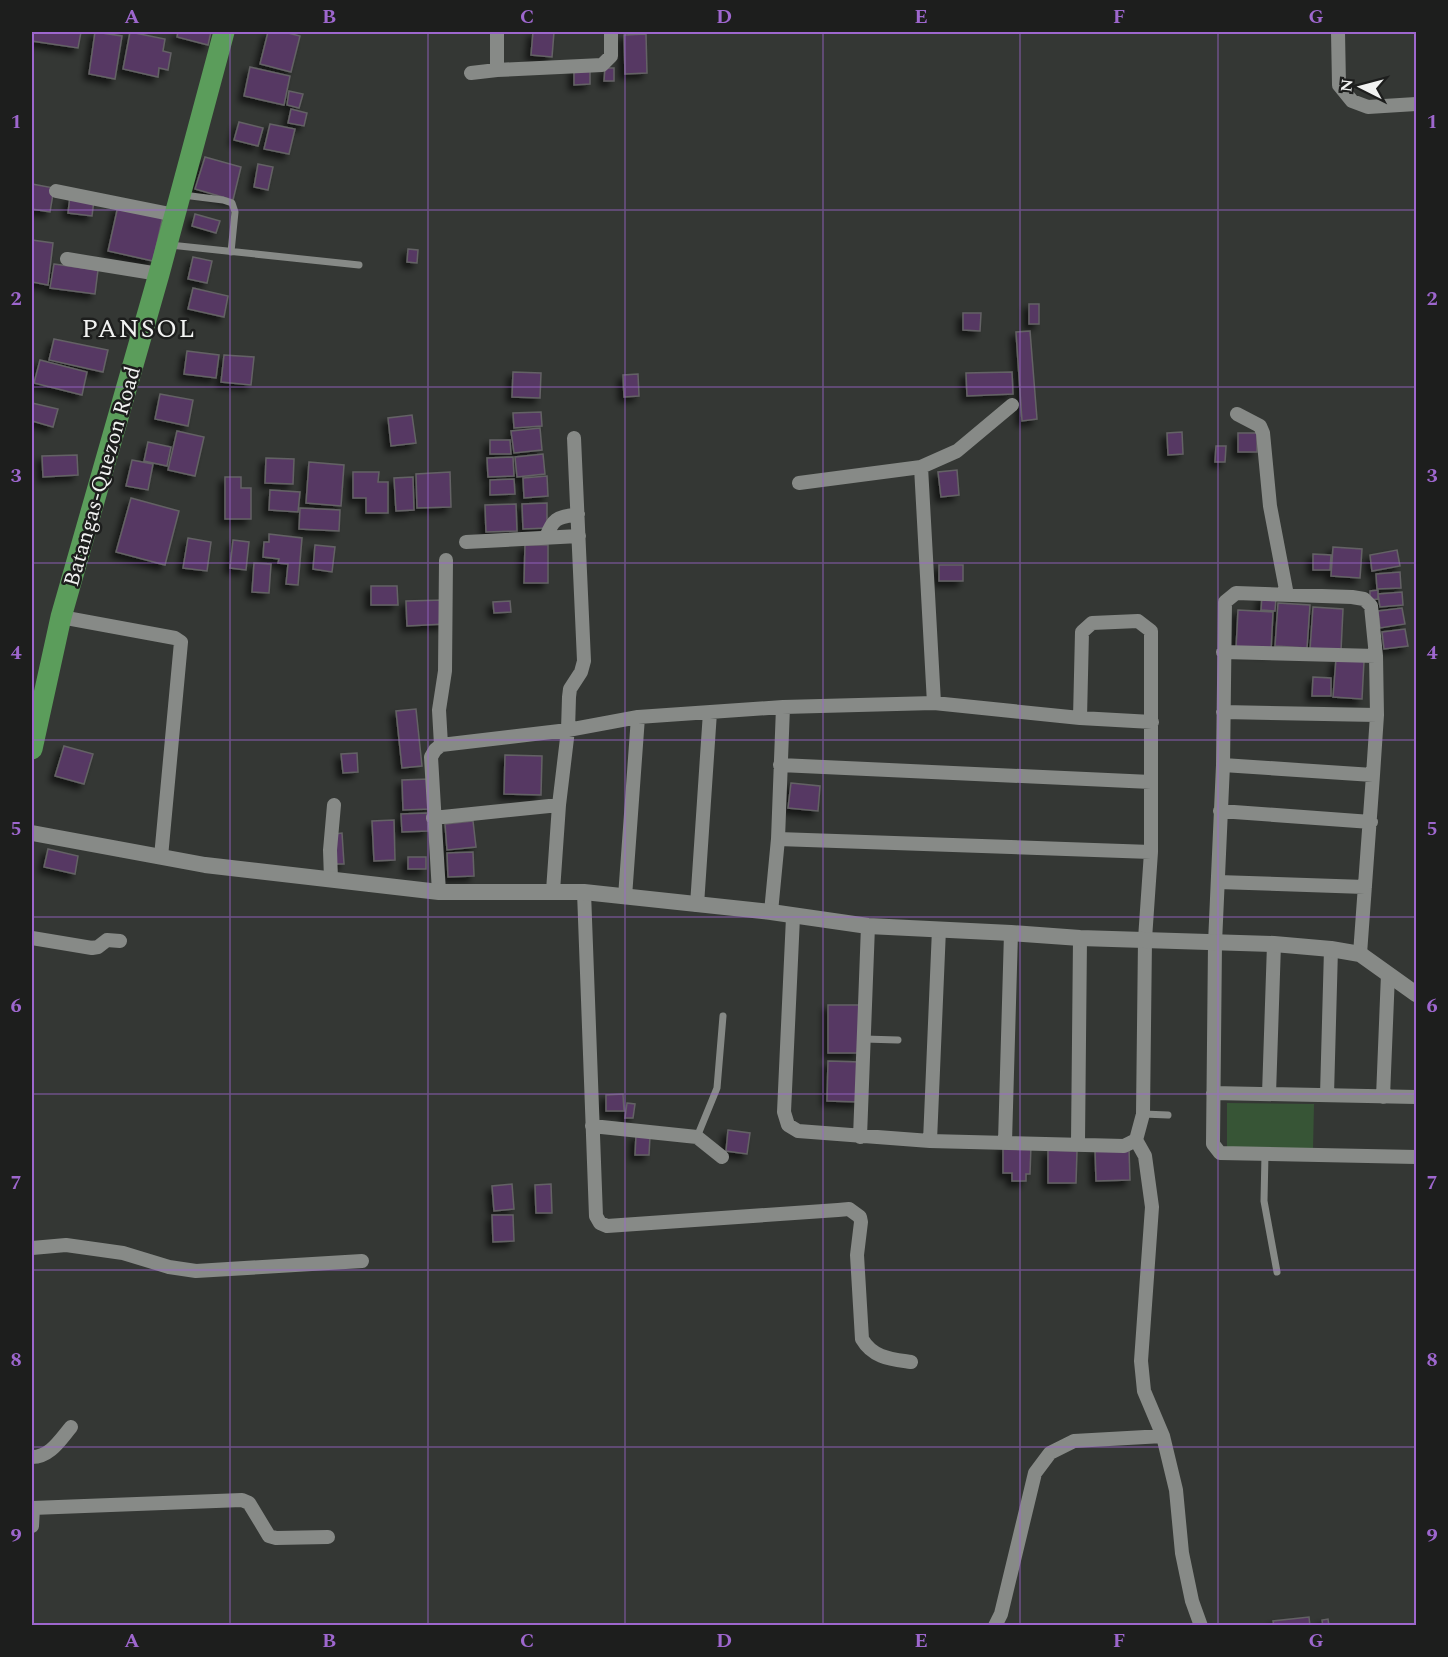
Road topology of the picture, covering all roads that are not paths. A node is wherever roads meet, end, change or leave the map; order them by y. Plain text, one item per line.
1 (224, 32) edge
2 (497, 32) edge
3 (611, 32) edge
4 (1338, 32) edge
5 (497, 70) junction
6 (471, 73) dead end
7 (1416, 104) edge
8 (56, 191) dead end
9 (178, 205) junction
10 (167, 244) junction
11 (231, 252) junction
12 (67, 259) dead end
13 (359, 265) dead end
14 (159, 274) junction
15 (1012, 405) dead end
16 (1237, 414) dead end
17 (574, 438) dead end
18 (921, 467) junction
19 (799, 483) dead end
20 (578, 514) junction
21 (579, 536) junction
22 (546, 537) junction
23 (466, 542) dead end
24 (446, 560) dead end
25 (1287, 595) junction
26 (61, 617) junction
27 (1223, 652) junction
28 (1376, 656) junction
29 (934, 703) junction
30 (783, 707) junction
31 (710, 712) junction
32 (1223, 712) junction
33 (1377, 715) junction
34 (638, 717) junction
35 (1080, 718) junction
36 (1152, 722) junction
37 (568, 730) junction
38 (441, 745) junction
39 (32, 749) edge
40 (780, 765) junction
41 (1223, 765) junction
42 (1373, 775) junction
43 (1151, 783) junction
44 (334, 805) dead end
45 (559, 805) junction
46 (1220, 811) junction
47 (434, 819) junction
48 (1371, 822) junction
49 (32, 833) edge
50 (777, 839) junction
51 (1151, 852) junction
52 (161, 857) junction
53 (332, 879) junction
54 (1218, 882) junction
55 (1365, 887) junction
56 (553, 891) junction
57 (439, 892) junction
58 (584, 892) junction
59 (625, 897) junction
60 (698, 905) junction
61 (771, 912) junction
62 (793, 917) junction
63 (868, 926) junction
64 (939, 929) junction
65 (1011, 933) junction
66 (1080, 938) junction
67 (32, 939) edge
68 (1145, 939) junction
69 (120, 941) dead end
70 (1215, 943) junction
71 (1274, 944) junction
72 (1331, 949) junction
73 (1360, 954) junction
74 (1388, 974) junction
75 (1416, 993) edge
76 (723, 1016) dead end
77 (864, 1039) junction
78 (898, 1040) dead end
79 (1213, 1093) junction
80 (1269, 1094) junction
81 (1327, 1095) junction
82 (1383, 1097) junction
83 (1416, 1097) edge
84 (1143, 1114) junction
85 (1168, 1116) dead end
86 (592, 1126) junction
87 (697, 1137) junction
88 (860, 1137) junction
89 (1136, 1140) junction
90 (930, 1141) junction
91 (1005, 1142) junction
92 (1078, 1143) junction
93 (1265, 1154) junction
94 (722, 1157) dead end
95 (1416, 1157) edge
96 (32, 1248) edge
97 (362, 1261) dead end
98 (1277, 1272) dead end
99 (911, 1362) dead end
100 (71, 1427) dead end
101 (1163, 1436) junction
102 (32, 1457) edge
103 (32, 1508) edge
104 (32, 1526) edge
105 (327, 1537) dead end
106 (995, 1626) edge
107 (1201, 1626) edge

1 - 9 main road, Batangas-Quezon Road
2 - 5 street
3 - 5 street
4 - 7 street
5 - 6 street
8 - 9 street
9 - 10 main road, Batangas-Quezon Road
9 - 11 lane
10 - 11 lane
10 - 14 main road, Batangas-Quezon Road
11 - 13 lane
12 - 14 street
14 - 26 main road, Batangas-Quezon Road
15 - 18 street
16 - 25 street
17 - 20 street
18 - 19 street
18 - 29 street
20 - 21 street
20 - 22 street
21 - 22 street
21 - 37 street
22 - 23 street
24 - 38 street
25 - 27 street
25 - 28 street
26 - 39 main road, Batangas-Quezon Road
26 - 52 street
27 - 28 street
27 - 32 street
28 - 33 street
29 - 30 street
29 - 35 street
30 - 31 street
30 - 40 street
31 - 34 street
31 - 60 street
32 - 33 street
32 - 41 street
33 - 42 street
34 - 37 street
34 - 59 street
35 - 36 street
35 - 36 street
36 - 43 street
37 - 38 street
37 - 45 street
38 - 47 street
40 - 43 street
40 - 50 street
41 - 42 street
41 - 46 street
42 - 48 street
43 - 51 street
44 - 53 street
45 - 47 street
45 - 56 street
46 - 48 street
46 - 54 street
47 - 57 street
48 - 55 street
49 - 52 street
50 - 51 street
50 - 61 street
51 - 68 street
52 - 53 street
53 - 57 street
54 - 55 street
54 - 70 street
55 - 73 street
56 - 57 street
56 - 58 street
58 - 59 street
58 - 86 street
59 - 60 street
60 - 61 street
61 - 62 street
62 - 63 street
62 - 88 street
63 - 64 street
63 - 77 street
64 - 65 street
64 - 90 street
65 - 66 street
65 - 91 street
66 - 68 street
66 - 92 street
67 - 69 street
68 - 70 street
68 - 84 street
70 - 71 street
70 - 79 street
71 - 72 street
71 - 80 street
72 - 73 street
72 - 81 street
73 - 74 street
74 - 75 street
74 - 82 street
76 - 87 lane
77 - 78 lane
77 - 88 street
79 - 80 street
79 - 93 street
80 - 81 street
81 - 82 street
82 - 83 street
84 - 85 lane
84 - 89 street
86 - 87 street
86 - 99 street
87 - 94 street
88 - 90 street
89 - 92 street
89 - 101 street
90 - 91 street
91 - 92 street
93 - 95 street
93 - 98 lane
96 - 97 street
100 - 102 street
101 - 106 street
101 - 107 street
103 - 104 street
103 - 105 street

